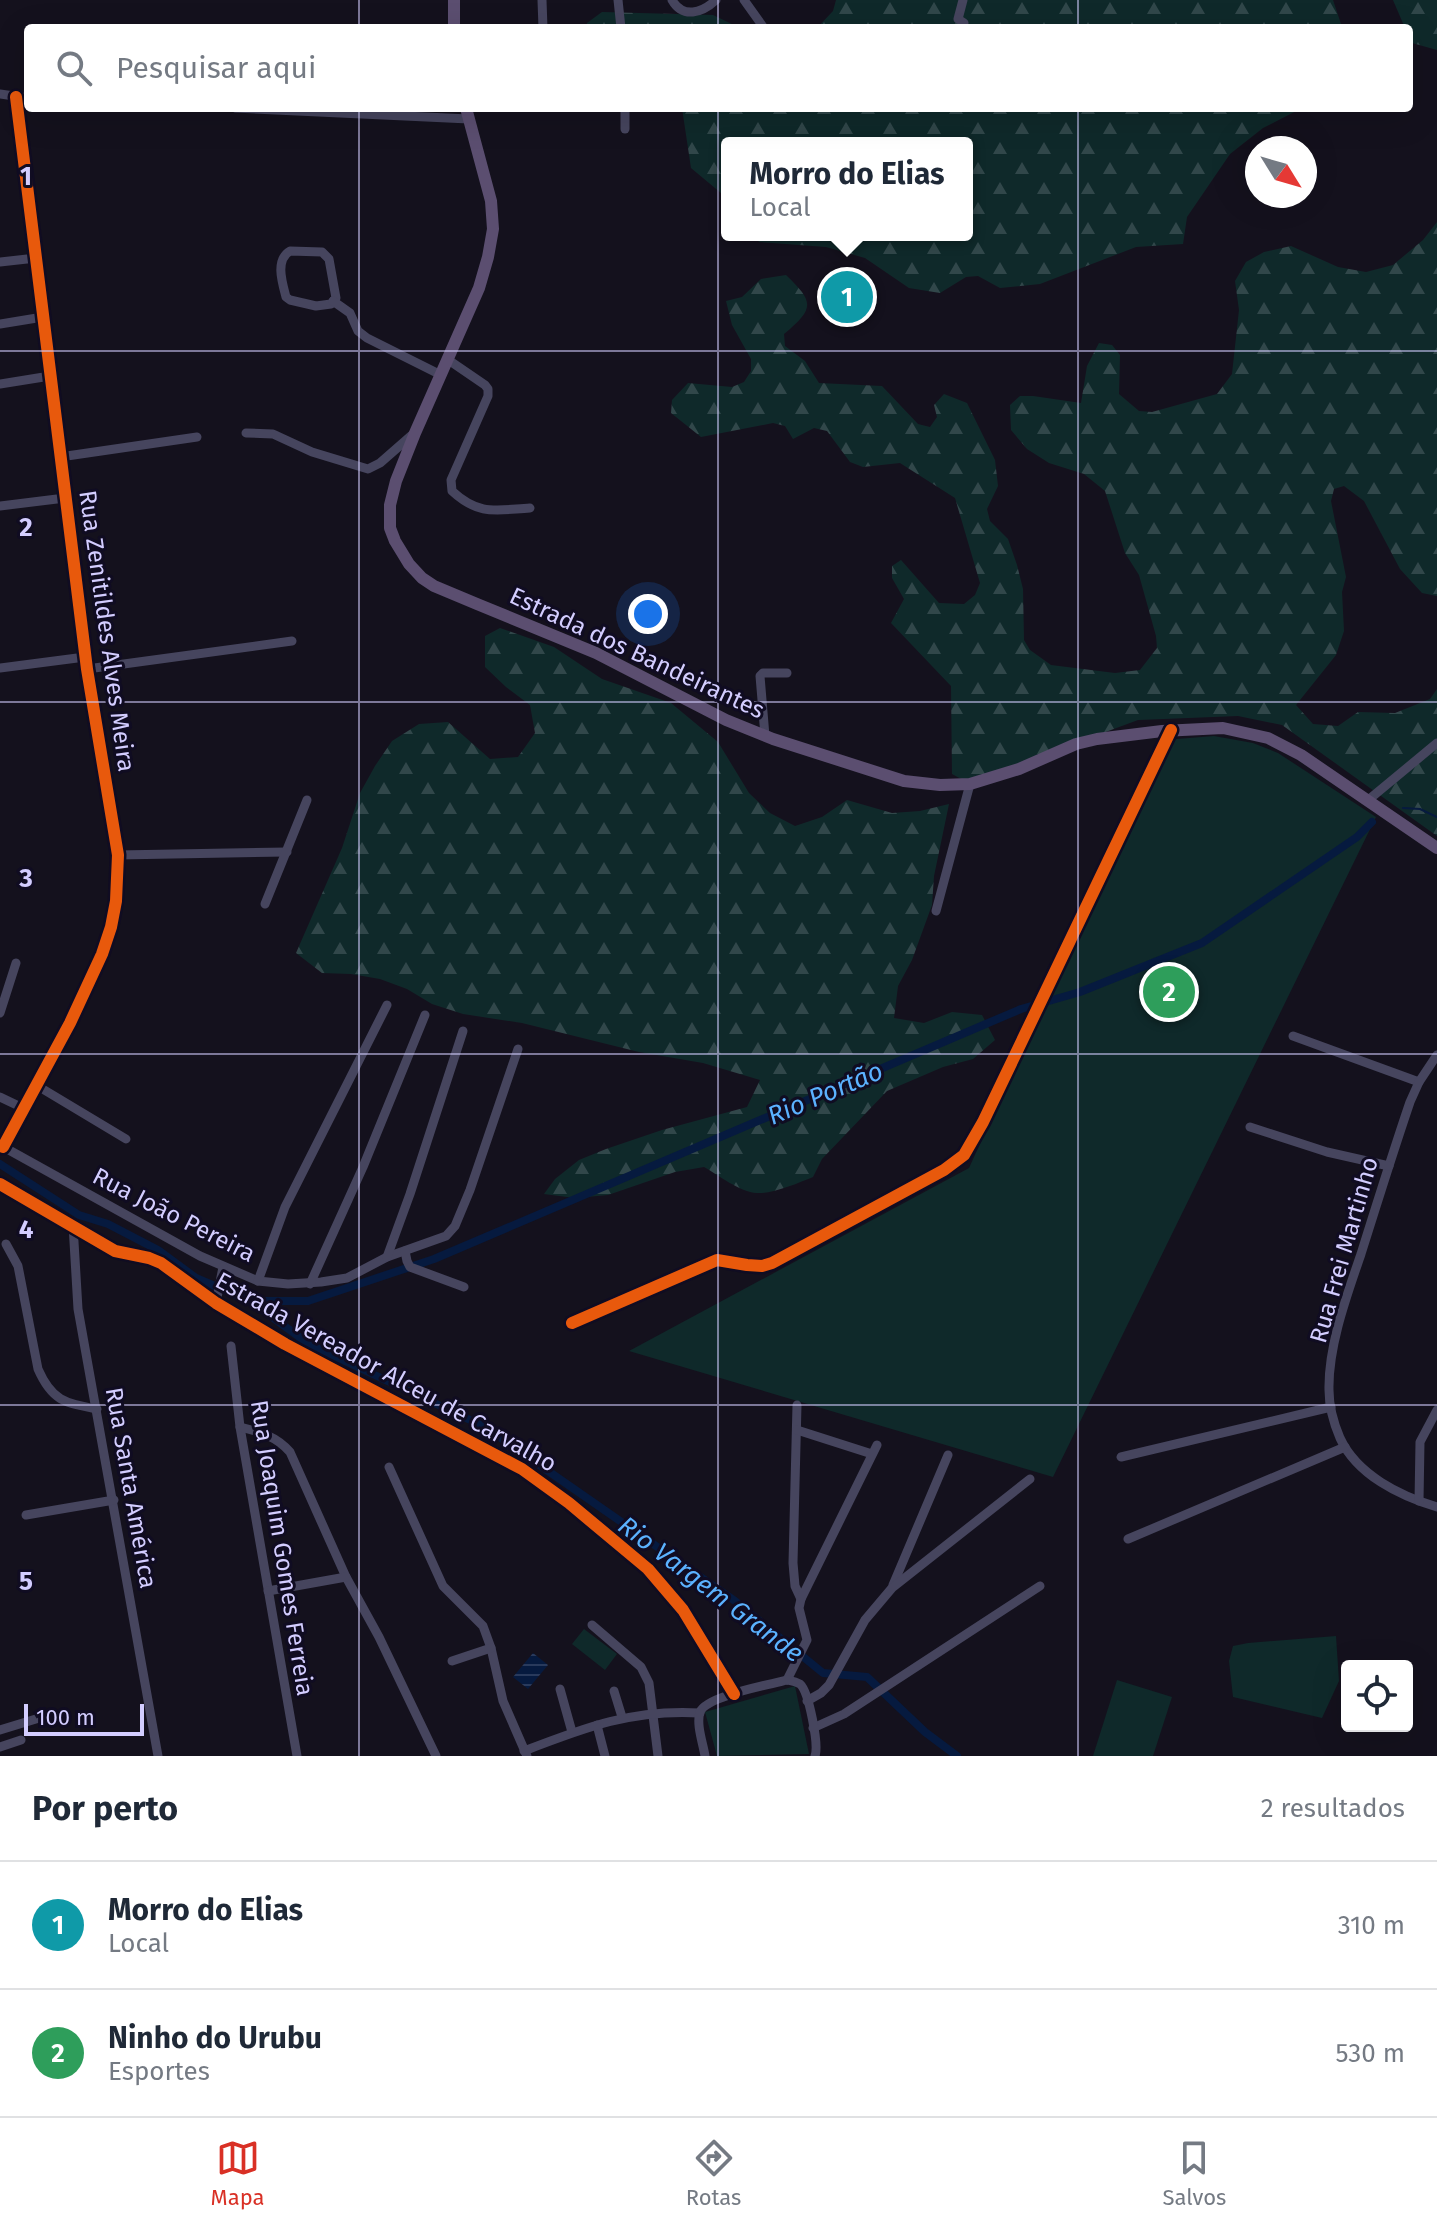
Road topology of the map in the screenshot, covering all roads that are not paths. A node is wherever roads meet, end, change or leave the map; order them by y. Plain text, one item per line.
1 (454, 0) edge
2 (542, 0) edge
3 (618, 0) edge
4 (672, 0) edge
5 (716, 0) edge
6 (744, 0) edge
7 (963, 0) edge
8 (964, 23) dead end
9 (454, 24) edge
10 (543, 24) edge
11 (621, 24) edge
12 (761, 24) edge
13 (0, 94) edge
14 (16, 97) junction
15 (24, 98) edge
16 (390, 112) edge
17 (625, 112) edge
18 (467, 114) edge
19 (625, 129) dead end
20 (36, 258) junction
21 (0, 262) edge
22 (333, 301) junction
23 (43, 317) junction
24 (0, 324) edge
25 (447, 359) junction
26 (441, 375) junction
27 (50, 376) junction
28 (0, 384) edge
29 (246, 433) dead end
30 (415, 433) junction
31 (197, 437) dead end
32 (60, 457) junction
33 (65, 498) junction
34 (0, 506) edge
35 (530, 508) dead end
36 (292, 641) dead end
37 (85, 657) junction
38 (0, 668) edge
39 (87, 669) junction
40 (787, 673) dead end
41 (1171, 730) junction
42 (765, 736) junction
43 (1437, 743) edge
44 (970, 784) junction
45 (307, 800) dead end
46 (1367, 801) junction
47 (1437, 848) edge
48 (287, 852) junction
49 (118, 855) junction
50 (265, 904) dead end
51 (936, 911) dead end
52 (16, 963) dead end
53 (387, 1005) dead end
54 (0, 1013) edge
55 (425, 1015) dead end
56 (463, 1031) dead end
57 (1293, 1036) dead end
58 (518, 1049) dead end
59 (1437, 1055) edge
60 (1419, 1082) junction
61 (36, 1085) junction
62 (0, 1097) edge
63 (23, 1108) junction
64 (1250, 1127) dead end
65 (126, 1139) dead end
66 (1, 1146) edge
67 (1389, 1166) junction
68 (0, 1184) edge
69 (73, 1225) junction
70 (6, 1244) dead end
71 (385, 1259) junction
72 (409, 1260) junction
73 (223, 1267) junction
74 (258, 1281) junction
75 (310, 1284) junction
76 (464, 1287) dead end
77 (217, 1298) junction
78 (572, 1323) dead end
79 (231, 1346) dead end
80 (797, 1405) dead end
81 (1331, 1407) junction
82 (97, 1409) junction
83 (1437, 1410) edge
84 (240, 1427) junction
85 (797, 1430) junction
86 (1345, 1447) junction
87 (948, 1455) dead end
88 (1121, 1457) dead end
89 (389, 1467) dead end
90 (1030, 1479) dead end
91 (114, 1500) junction
92 (1419, 1501) junction
93 (1437, 1507) edge
94 (26, 1515) dead end
95 (1128, 1539) dead end
96 (346, 1577) junction
97 (1040, 1586) dead end
98 (892, 1588) junction
99 (268, 1591) junction
100 (801, 1599) junction
101 (592, 1625) dead end
102 (491, 1648) junction
103 (452, 1661) dead end
104 (787, 1680) junction
105 (560, 1689) dead end
106 (614, 1691) dead end
107 (734, 1694) junction
108 (807, 1701) junction
109 (652, 1713) junction
110 (700, 1713) junction
111 (49, 1715) dead end
112 (622, 1717) junction
113 (597, 1725) junction
114 (813, 1728) junction
115 (0, 1730) edge
116 (572, 1732) junction
117 (21, 1740) dead end
118 (0, 1747) edge
119 (525, 1753) edge
120 (158, 1756) edge
121 (297, 1756) edge
122 (436, 1756) edge
123 (605, 1756) edge
124 (658, 1756) edge
125 (705, 1756) edge
126 (815, 1756) edge

1 - 9 main road
2 - 10 street
3 - 11 street
4 - 5 street
6 - 12 street
7 - 8 street
13 - 14 street
14 - 15 street
14 - 20 street, Rua Zenitildes Alves Meira
16 - 18 street
17 - 19 street
18 - 25 main road, Estrada dos Bandeirantes
20 - 21 street
20 - 23 street, Rua Zenitildes Alves Meira
22 - 22 street
22 - 26 street
23 - 24 street
23 - 27 street, Rua Zenitildes Alves Meira
25 - 26 main road, Estrada dos Bandeirantes
25 - 35 street
26 - 30 main road, Estrada dos Bandeirantes
27 - 28 street
27 - 32 street, Rua Zenitildes Alves Meira
29 - 30 street
30 - 42 main road, Estrada dos Bandeirantes
31 - 32 street
32 - 33 street, Rua Zenitildes Alves Meira
33 - 34 street
33 - 37 street, Rua Zenitildes Alves Meira
36 - 39 street
37 - 38 street
37 - 39 street, Rua Zenitildes Alves Meira
39 - 49 street, Rua Zenitildes Alves Meira
40 - 42 street
41 - 44 main road, Estrada dos Bandeirantes
41 - 46 main road, Estrada dos Bandeirantes
41 - 78 street
42 - 44 main road, Estrada dos Bandeirantes
43 - 46 street
44 - 51 street
45 - 48 street
46 - 47 main road, Estrada dos Bandeirantes
48 - 49 street
48 - 50 street
49 - 61 street, Rua Zenitildes Alves Meira
52 - 54 street
53 - 74 street
55 - 75 street
56 - 71 street
57 - 60 street
58 - 72 street, Rua João Pereira
59 - 60 street, Rua Frei Martinho
60 - 67 street, Rua Frei Martinho
61 - 63 street, Rua Zenitildes Alves Meira
61 - 65 street
62 - 63 street
63 - 66 street, Rua Zenitildes Alves Meira
64 - 67 street
66 - 73 street, Rua João Pereira
67 - 81 street, Rua Frei Martinho
68 - 69 street, Estrada Vereador Alceu de Carvalho
69 - 77 street, Estrada Vereador Alceu de Carvalho
69 - 82 street, Rua Santa América
70 - 82 street
71 - 72 street, Rua João Pereira
71 - 75 street, Rua João Pereira
72 - 76 street
73 - 74 street, Rua João Pereira
73 - 77 street
74 - 75 street, Rua João Pereira
77 - 107 street, Estrada Vereador Alceu de Carvalho
79 - 84 street, Rua Joaquim Gomes Ferreia
80 - 85 street
81 - 86 street, Rua Frei Martinho
81 - 88 street
82 - 91 street, Rua Santa América
83 - 92 street
84 - 96 street
84 - 99 street, Rua Joaquim Gomes Ferreia
85 - 100 street
85 - 100 street
86 - 92 street, Rua Frei Martinho
86 - 95 street
87 - 98 street
89 - 102 street
90 - 98 street
91 - 94 street
91 - 120 street, Rua Santa América
92 - 93 street, Rua Frei Martinho
96 - 99 street
96 - 122 street
97 - 114 street
98 - 108 street
99 - 121 street, Rua Joaquim Gomes Ferreia
100 - 104 street
101 - 109 street
102 - 103 street
102 - 119 street
104 - 107 street
104 - 108 street
105 - 116 street
106 - 112 street
107 - 110 street
108 - 114 street
109 - 110 street
109 - 112 street
109 - 124 street
110 - 125 street
111 - 115 street
112 - 113 street
113 - 116 street
113 - 123 street
114 - 126 street
116 - 119 street
117 - 118 street

